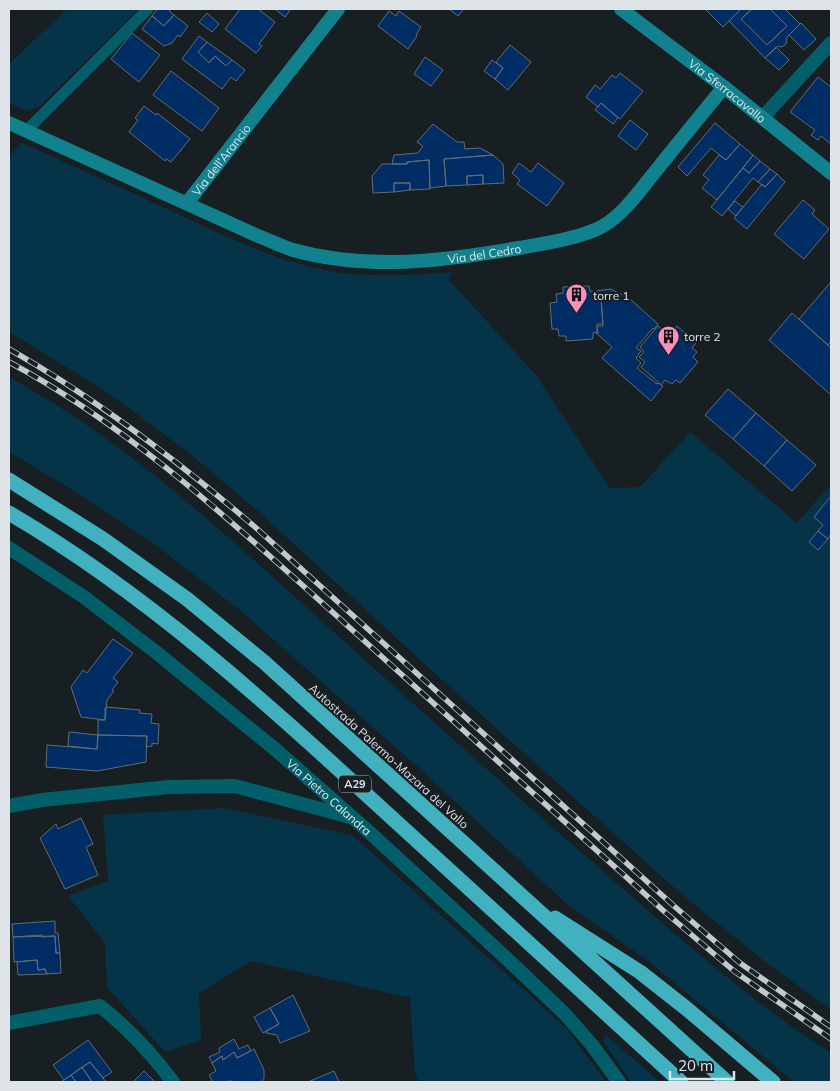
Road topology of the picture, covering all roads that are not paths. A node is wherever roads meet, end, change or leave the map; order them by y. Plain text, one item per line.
1 (148, 9) edge
2 (338, 9) edge
3 (621, 9) edge
4 (831, 43) edge
5 (724, 86) junction
6 (763, 117) junction
7 (9, 123) edge
8 (26, 131) junction
9 (831, 173) edge
10 (187, 203) junction
11 (9, 480) edge
12 (9, 513) edge
13 (9, 548) edge
14 (9, 806) edge
15 (353, 818) junction
16 (525, 899) junction
17 (9, 1023) edge
18 (614, 1080) edge
19 (173, 1082) edge
20 (681, 1082) edge
21 (728, 1082) edge
22 (773, 1082) edge

1 - 8 lane
2 - 10 main road, Via dell'Arancio
3 - 5 main road, Via Sferracavallo
4 - 6 street
5 - 6 main road, Via Sferracavallo
5 - 10 main road, Via del Cedro
6 - 9 main road, Via Sferracavallo
7 - 8 main road, Via dell'Arancio
8 - 10 main road, Via dell'Arancio
11 - 16 highway, Autostrada Palermo-Mazara del Vallo / A29
12 - 20 highway, A29
13 - 15 street, Via Pietro Calandra
14 - 15 street
15 - 18 street, Via Pietro Calandra
16 - 21 highway, Autostrada Palermo-Mazara del Vallo / A29
16 - 22 highway
17 - 19 street

